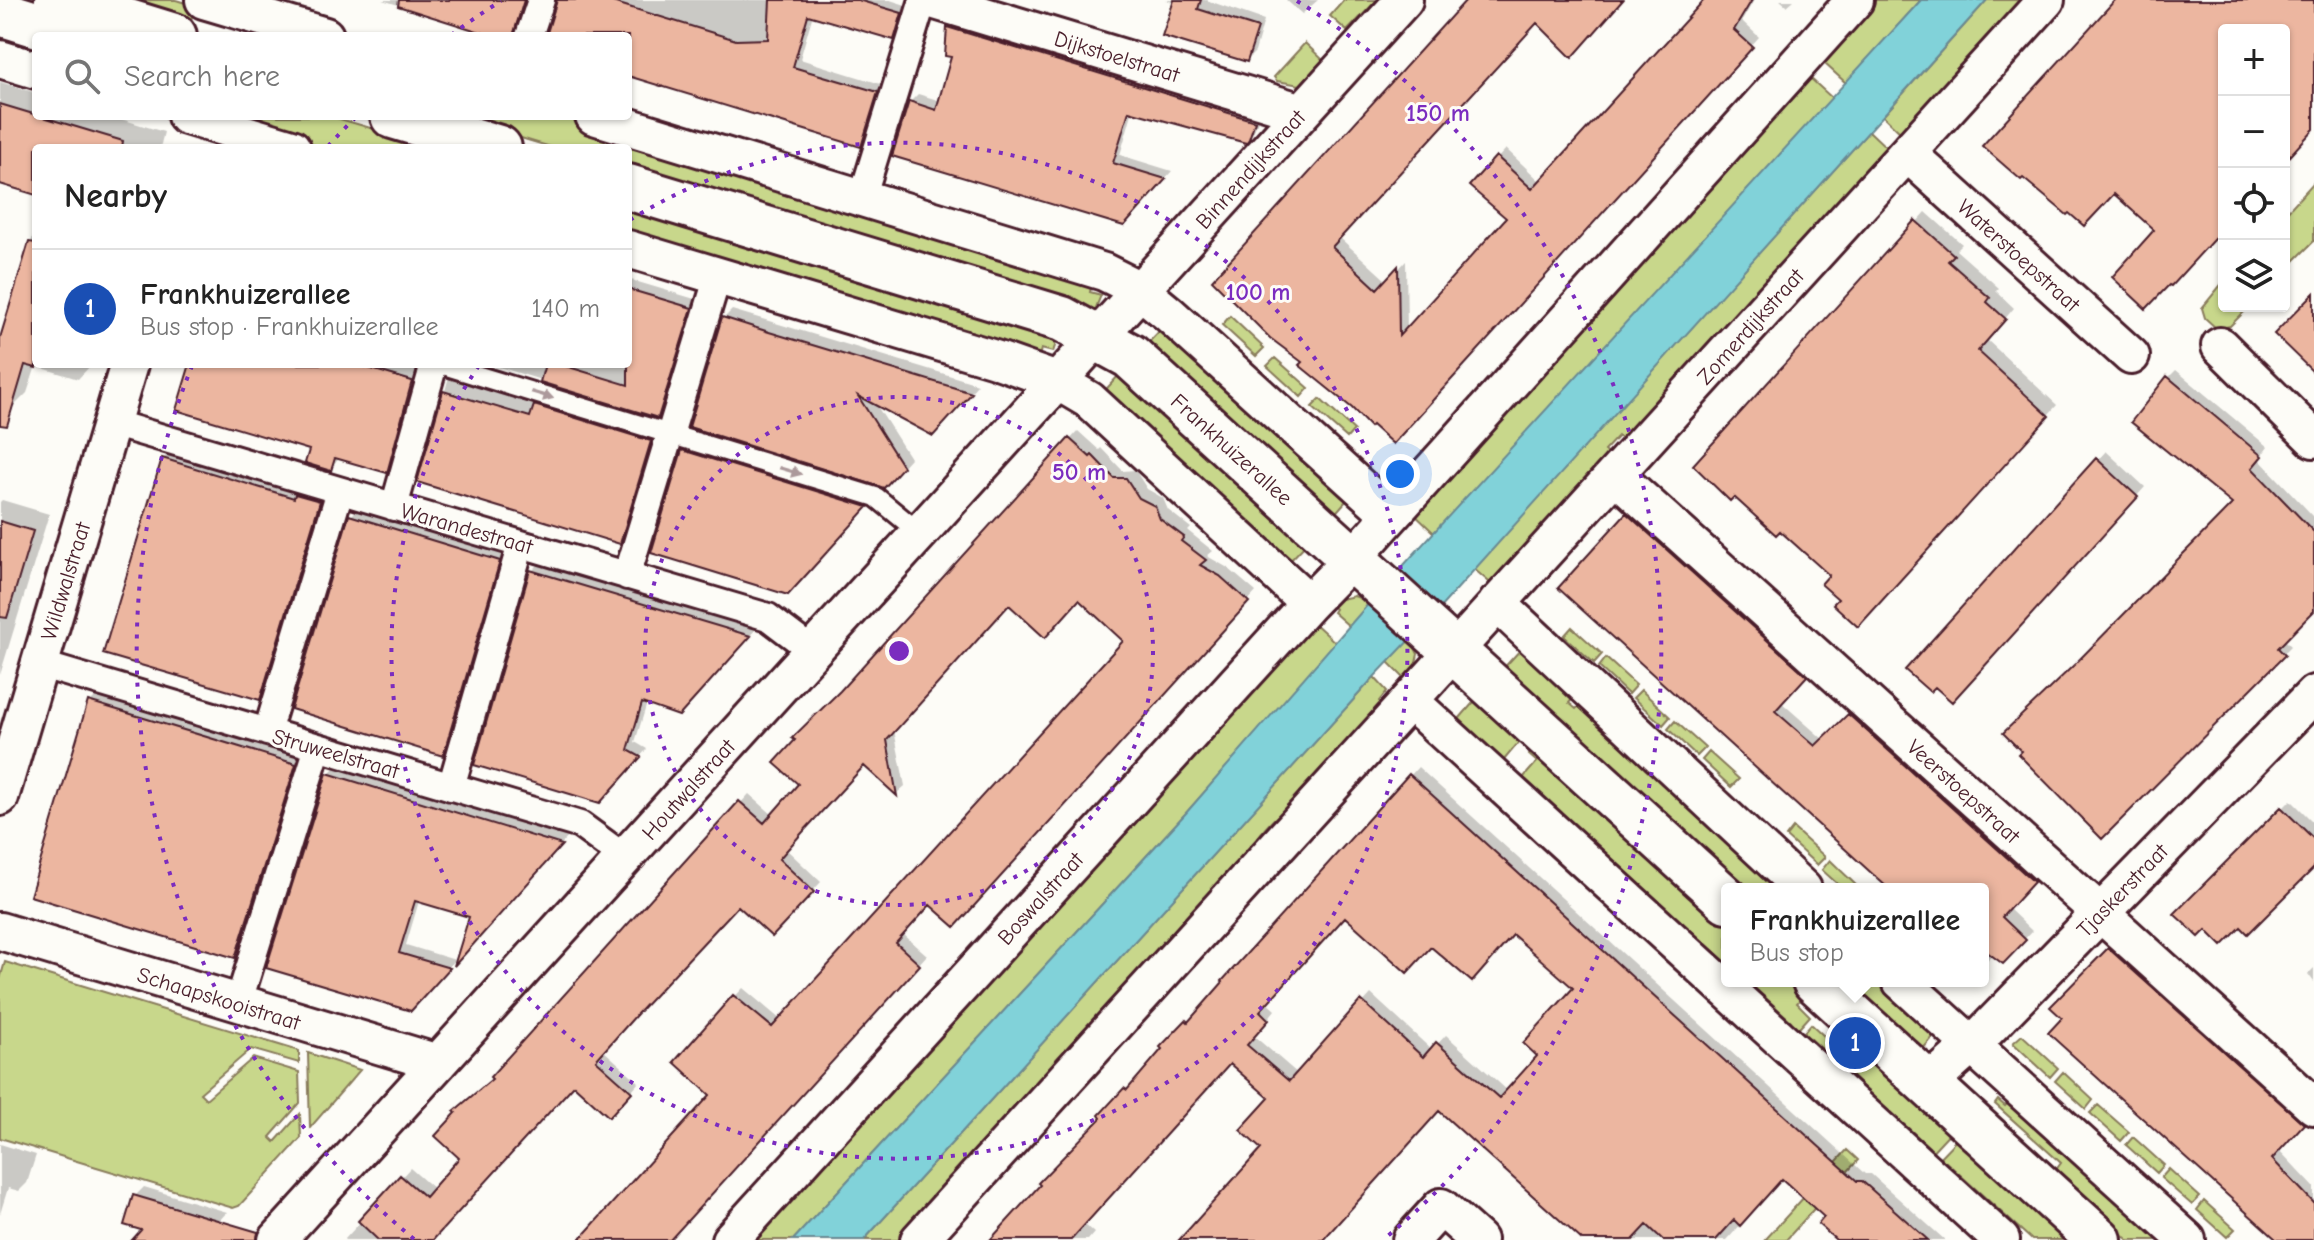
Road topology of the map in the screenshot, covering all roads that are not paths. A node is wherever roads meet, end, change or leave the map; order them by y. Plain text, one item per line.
1 (57, 0) edge
2 (541, 0) edge
3 (923, 0) edge
4 (932, 0) edge
5 (1404, 0) edge
6 (1855, 0) edge
7 (2046, 0) edge
8 (228, 12) edge
9 (0, 13) edge
10 (61, 32) edge
11 (161, 32) edge
12 (309, 32) edge
13 (530, 32) edge
14 (0, 59) edge
15 (32, 69) edge
16 (1302, 112) junction
17 (406, 120) edge
18 (607, 120) edge
19 (198, 125) edge
20 (276, 144) edge
21 (486, 144) edge
22 (1907, 153) junction
23 (632, 188) edge
24 (862, 198) junction
25 (632, 250) edge
26 (718, 276) junction
27 (1140, 290) junction
28 (1096, 336) junction
29 (2220, 346) dead end
30 (2131, 356) dead end
31 (128, 368) edge
32 (436, 368) edge
33 (450, 368) edge
34 (1057, 381) junction
35 (112, 423) junction
36 (668, 435) junction
37 (2314, 439) edge
38 (1615, 475) junction
39 (340, 491) junction
40 (394, 507) junction
41 (1391, 515) junction
42 (921, 534) junction
43 (521, 544) junction
44 (1362, 567) junction
45 (627, 576) junction
46 (1309, 603) junction
47 (1497, 603) junction
48 (1443, 640) junction
49 (814, 652) junction
50 (39, 664) junction
51 (2314, 694) edge
52 (1410, 701) junction
53 (267, 732) junction
54 (318, 747) junction
55 (451, 787) junction
56 (0, 797) edge
57 (625, 858) junction
58 (1797, 883) edge
59 (1721, 895) edge
60 (2099, 912) junction
61 (0, 931) edge
62 (1721, 985) edge
63 (1724, 987) edge
64 (1822, 987) edge
65 (1907, 987) edge
66 (238, 1004) junction
67 (1971, 1046) junction
68 (438, 1063) junction
69 (1928, 1084) junction
70 (2314, 1106) edge
71 (277, 1240) edge
72 (730, 1240) edge
73 (919, 1240) edge
74 (1411, 1240) edge
75 (1478, 1240) edge
76 (2001, 1240) edge
77 (2099, 1240) edge
78 (2187, 1240) edge

1 - 11 main road
2 - 13 street
3 - 24 street
4 - 16 street, Dijkstoelstraat
5 - 16 street, Binnendijkstraat
6 - 41 street
7 - 22 street, Zomerdijkstraat
8 - 12 street
9 - 10 main road
14 - 15 street
16 - 27 street, Binnendijkstraat
17 - 21 main road
18 - 24 street
19 - 20 street
22 - 30 street, Waterstoepstraat
22 - 38 street, Zomerdijkstraat
23 - 28 main road, Frankhuizerallee
24 - 27 street
25 - 26 street
26 - 34 street
26 - 36 street
27 - 28 street, Binnendijkstraat
27 - 41 street
28 - 34 street, Houtwalstraat
28 - 44 main road, Frankhuizerallee
29 - 37 street
31 - 35 street, Wildwalstraat
32 - 40 street
33 -> 36 lane
34 - 42 street, Houtwalstraat
34 - 46 street
35 - 39 street, Warandestraat
35 - 50 street, Wildwalstraat
36 -> 42 lane
36 - 45 street
38 - 47 street, Zomerdijkstraat
38 - 60 street, Veerstoepstraat
39 - 40 street, Warandestraat
39 - 53 street
40 - 43 street, Warandestraat
41 - 44 street
42 - 49 street, Houtwalstraat
43 - 45 street, Warandestraat
43 - 55 street
44 - 46 street, Boswalstraat
44 - 48 main road, Frankhuizerallee
45 - 49 street, Warandestraat
46 - 72 street, Boswalstraat
47 - 48 street, Zomerdijkstraat
47 - 58 street
48 - 52 street
48 - 59 main road, Frankhuizerallee
49 - 57 street, Houtwalstraat
50 - 53 street, Struweelstraat
50 - 56 street, Wildwalstraat
51 - 60 street, Tjaskerstraat
52 - 62 street
52 - 73 street
53 - 54 street, Struweelstraat
54 - 55 street, Struweelstraat
54 - 66 street
55 - 57 street, Struweelstraat
57 - 68 street, Houtwalstraat
60 - 67 street, Tjaskerstraat
60 - 70 street, Veerstoepstraat
61 - 66 street, Schaapskooistraat
63 - 76 street
64 - 69 main road
65 - 67 street
66 - 68 street, Schaapskooistraat
67 - 69 street, Tjaskerstraat
67 - 78 street
68 - 71 street, Houtwalstraat
69 - 77 main road
74 - 75 street

